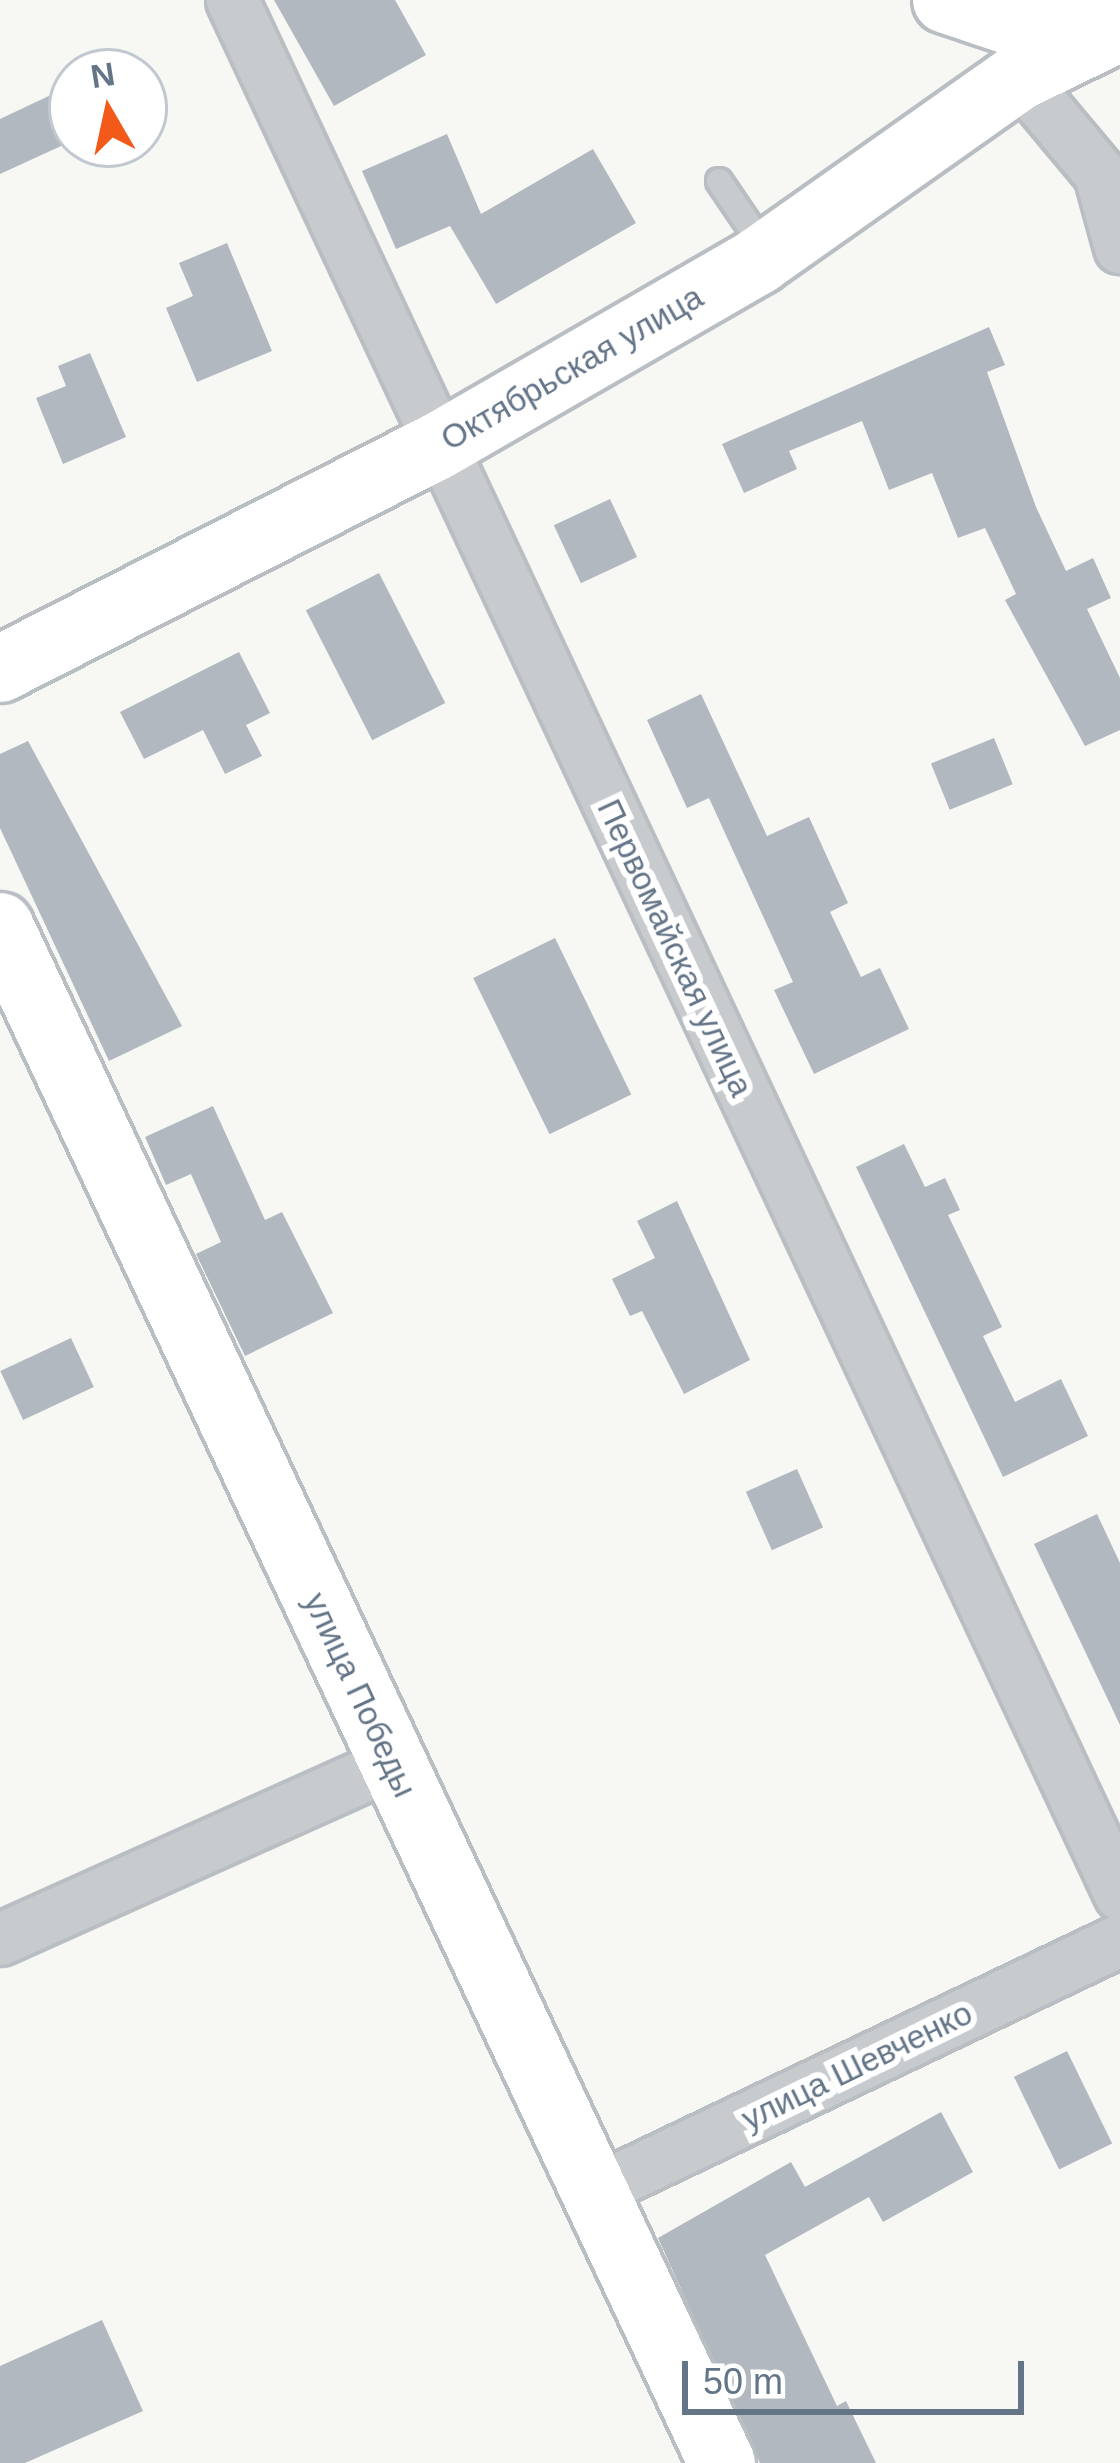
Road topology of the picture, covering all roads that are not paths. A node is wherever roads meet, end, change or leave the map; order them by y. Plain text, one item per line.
1 (232, 0) edge
2 (946, 0) edge
3 (1120, 27) edge
4 (1018, 77) junction
5 (719, 181) dead end
6 (1120, 247) edge
7 (769, 254) junction
8 (438, 446) junction
9 (0, 669) edge
10 (0, 926) edge
11 (392, 1763) junction
12 (1120, 1894) edge
13 (0, 1939) edge
14 (1120, 1940) edge
15 (594, 2191) junction
16 (722, 2463) edge

1 - 8 street, Первомайская улица
2 - 3 street
3 - 4 street, Октябрьская улица
4 - 6 street
4 - 7 street, Октябрьская улица
5 - 7 lane
7 - 8 street, Октябрьская улица
8 - 9 street, Октябрьская улица
8 - 12 street, Первомайская улица
10 - 11 street, улица Победы
11 - 13 street
11 - 15 street, улица Победы
14 - 15 street, улица Шевченко
15 - 16 street, улица Победы

